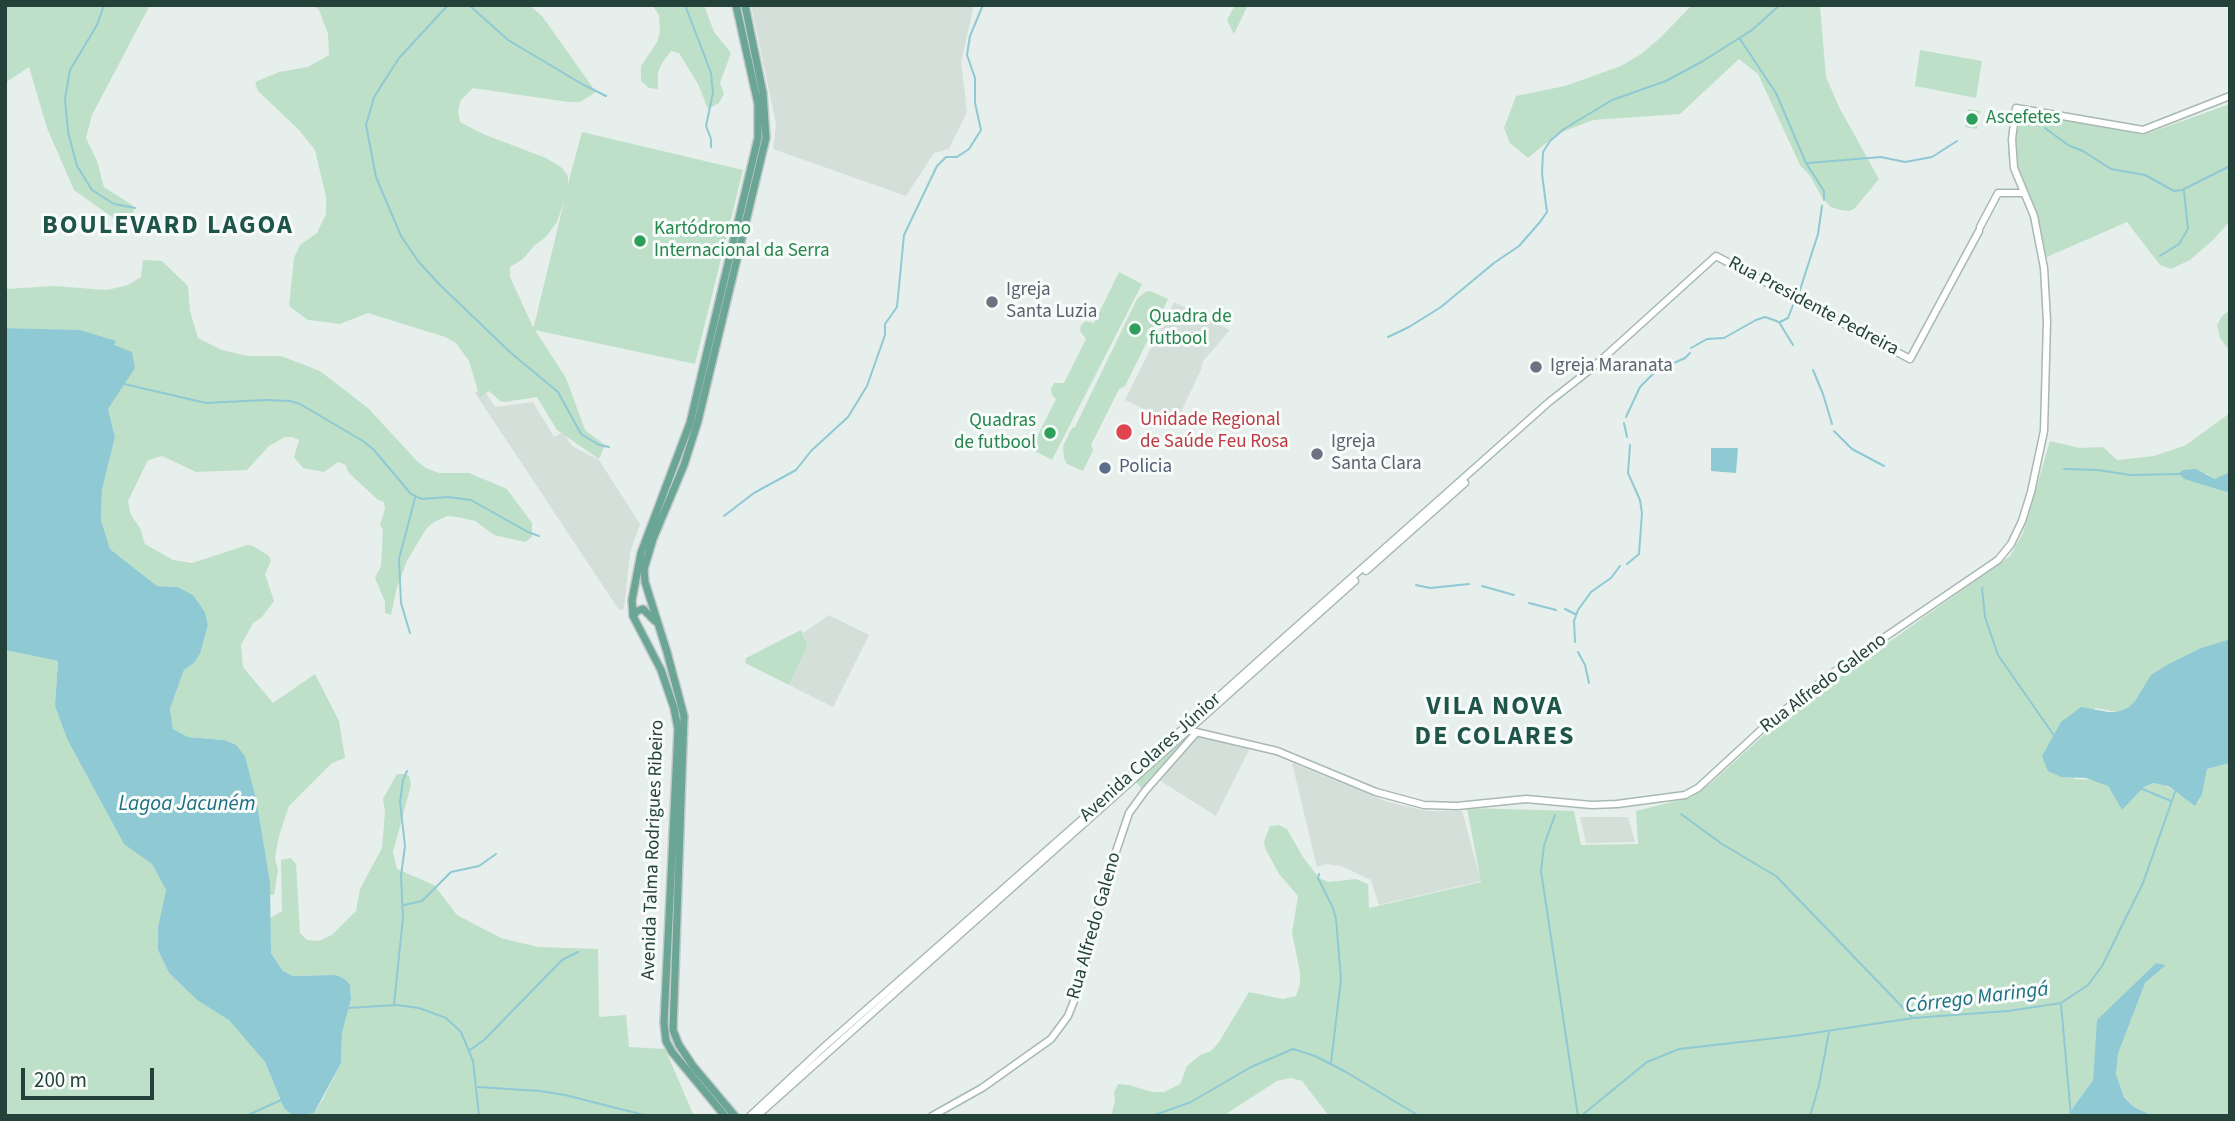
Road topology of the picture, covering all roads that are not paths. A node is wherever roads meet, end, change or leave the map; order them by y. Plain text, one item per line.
1 (736, 5) edge
2 (745, 5) edge
3 (2230, 96) edge
4 (2024, 192) junction
5 (1717, 256) joint
6 (633, 616) junction
7 (659, 627) junction
8 (667, 652) junction
9 (650, 653) junction
10 (1185, 730) junction
11 (1196, 733) junction
12 (755, 1115) edge
13 (725, 1116) edge
14 (735, 1116) edge
15 (932, 1116) edge

1 - 6 main road, Avenida Talma Rodrigues Ribeiro
2 - 7 main road, Avenida Talma Rodrigues Ribeiro
3 - 4 street, Rua Alfredo Galeno
4 - 5 street, Rua Presidente Pedreira
4 - 11 street, Rua Alfredo Galeno
5 - 10 street, Avenida Colares Júnior
6 - 7 main road
6 - 9 main road, Avenida Talma Rodrigues Ribeiro
7 - 8 main road, Avenida Talma Rodrigues Ribeiro
8 - 9 main road
8 - 14 main road, Avenida Talma Rodrigues Ribeiro
9 - 13 main road, Avenida Talma Rodrigues Ribeiro
10 - 11 street, Rua Alfredo Galeno
10 - 12 street, Avenida Colares Júnior
11 - 15 street, Rua Alfredo Galeno

